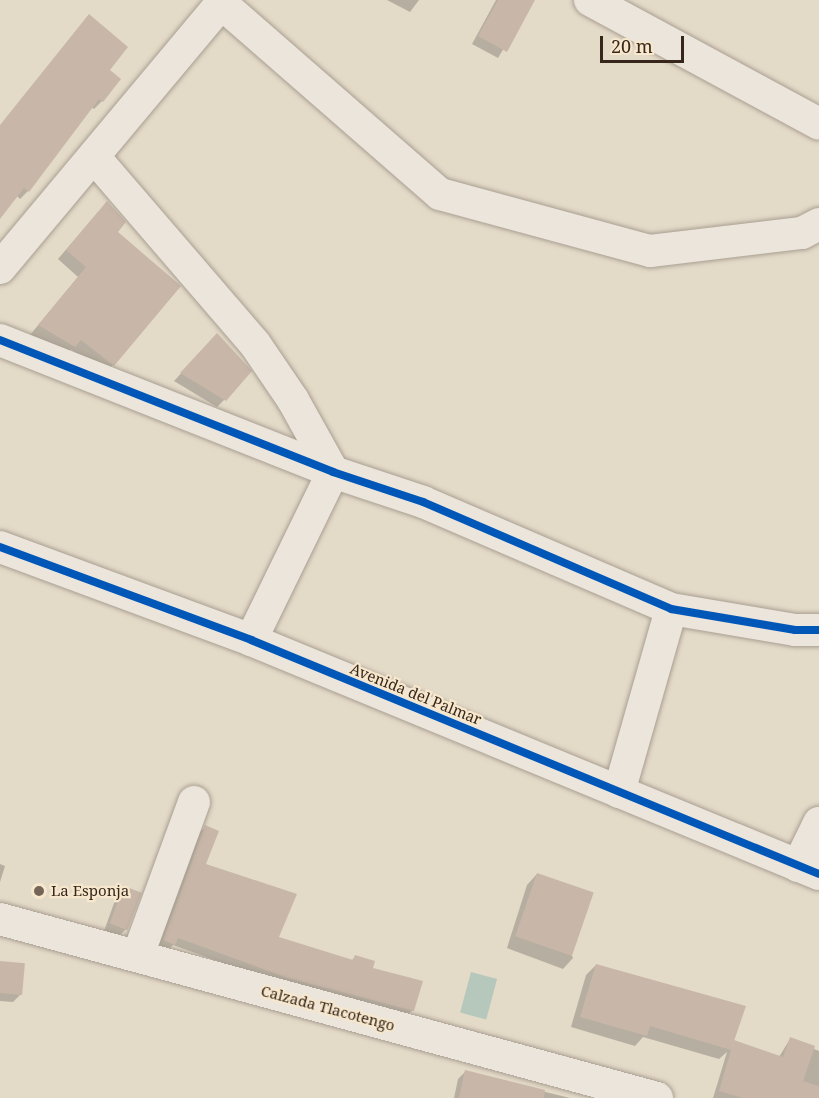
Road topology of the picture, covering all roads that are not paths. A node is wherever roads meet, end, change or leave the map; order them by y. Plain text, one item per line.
1 (590, 0) edge
2 (223, 2) edge
3 (819, 124) edge
4 (95, 158) junction
5 (819, 224) edge
6 (0, 268) edge
7 (0, 340) edge
8 (333, 472) junction
9 (0, 547) edge
10 (671, 609) junction
11 (819, 630) edge
12 (251, 640) junction
13 (619, 792) junction
14 (194, 802) dead end
15 (819, 823) edge
16 (809, 870) edge
17 (0, 919) edge
18 (138, 955) junction
19 (657, 1098) edge

1 - 3 street
2 - 4 street
2 - 5 street
4 - 6 street
4 - 8 street
7 - 8 street
8 - 10 street
8 - 12 street
9 - 12 street, Avenida del Palmar
10 - 11 street
10 - 13 street
12 - 13 street, Avenida del Palmar
13 - 16 street, Avenida del Palmar
14 - 18 street
15 - 16 street
17 - 18 street, Calzada Tlacotengo
18 - 19 street, Calzada Tlacotengo

